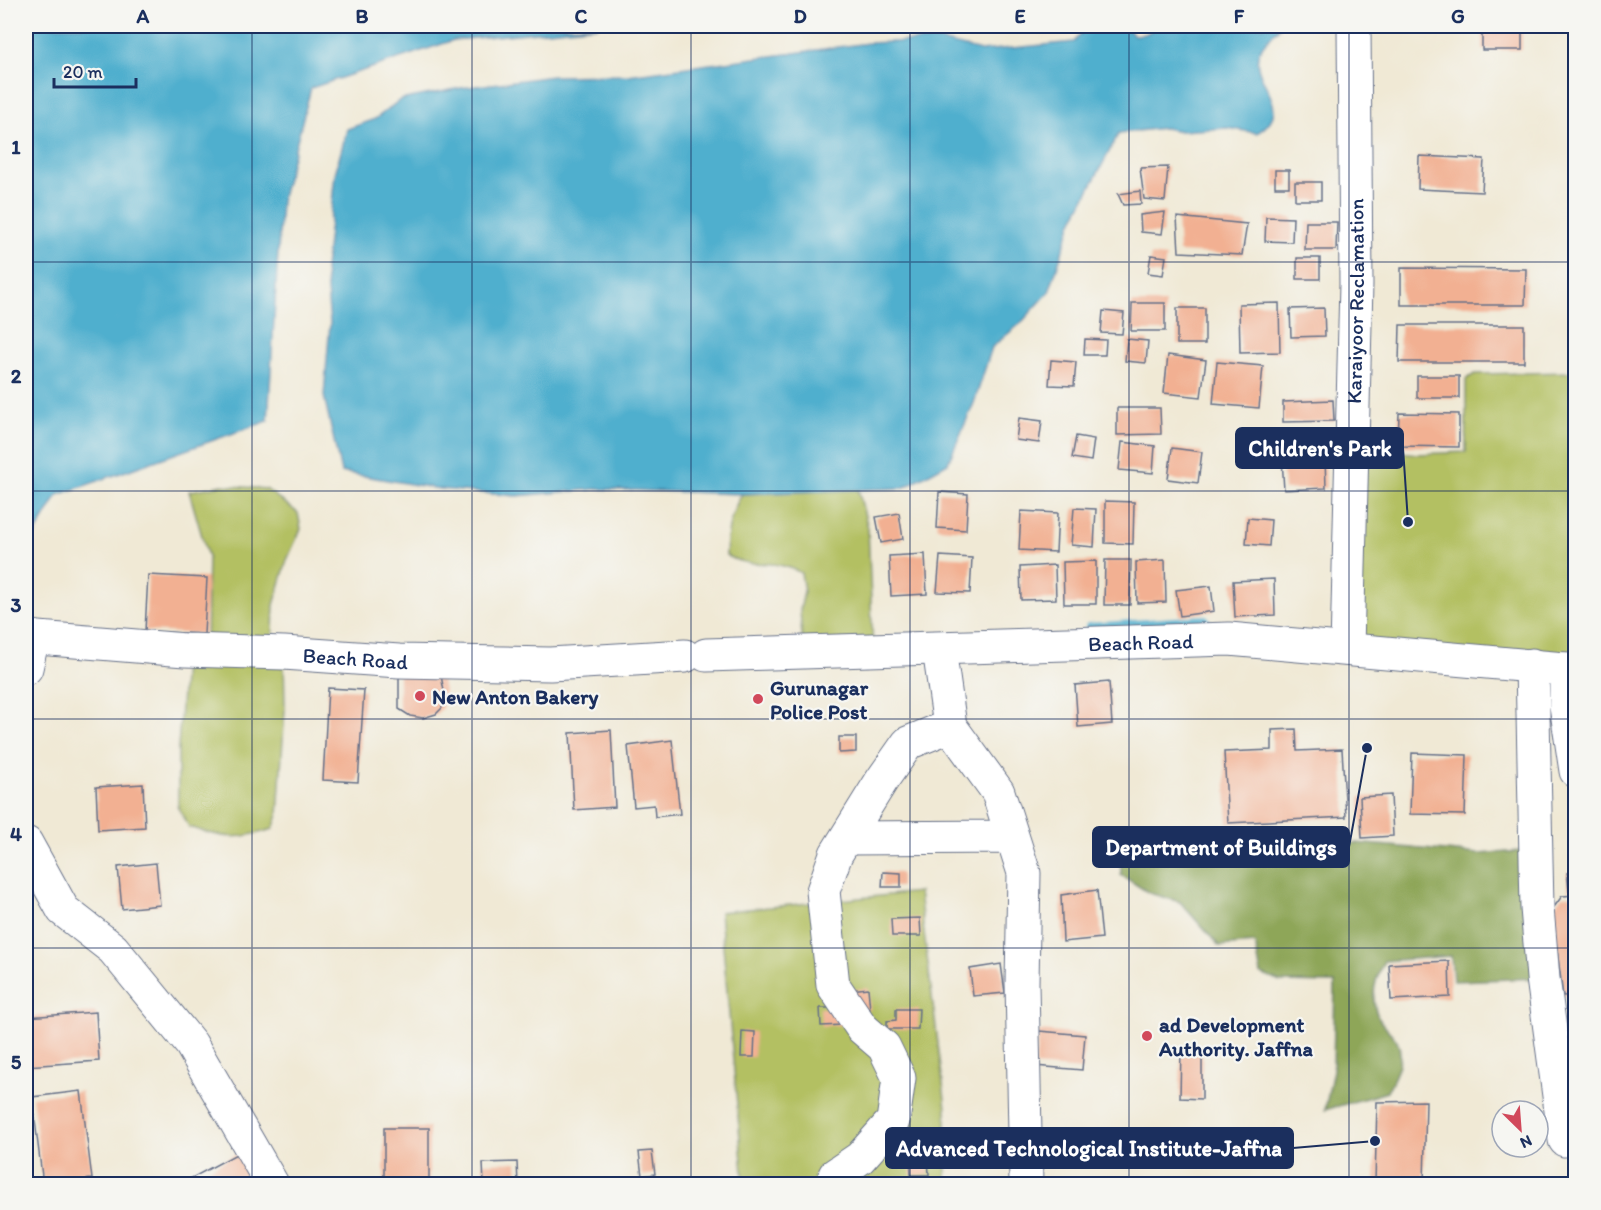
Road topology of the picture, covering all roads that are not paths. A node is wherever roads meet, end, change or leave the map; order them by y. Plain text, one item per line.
1 (1354, 26) edge
2 (28, 647) edge
3 (939, 648) junction
4 (1347, 649) junction
5 (1532, 665) junction
6 (1571, 670) edge
7 (950, 726) junction
8 (1575, 771) edge
9 (1012, 837) junction
10 (846, 838) junction
11 (26, 843) edge
12 (1565, 1140) dead end
13 (835, 1175) dead end
14 (272, 1185) edge
15 (1026, 1185) edge

1 - 4 main road, Karaiyoor Reclamation
2 - 3 main road, Beach Road
3 - 4 main road, Beach Road
3 - 7 main road
4 - 5 main road, Beach Road
5 - 6 main road, Beach Road
5 - 12 main road
6 - 8 main road
7 - 9 main road
7 - 10 main road
9 - 10 main road
9 - 15 main road
10 - 13 main road
11 - 14 main road

